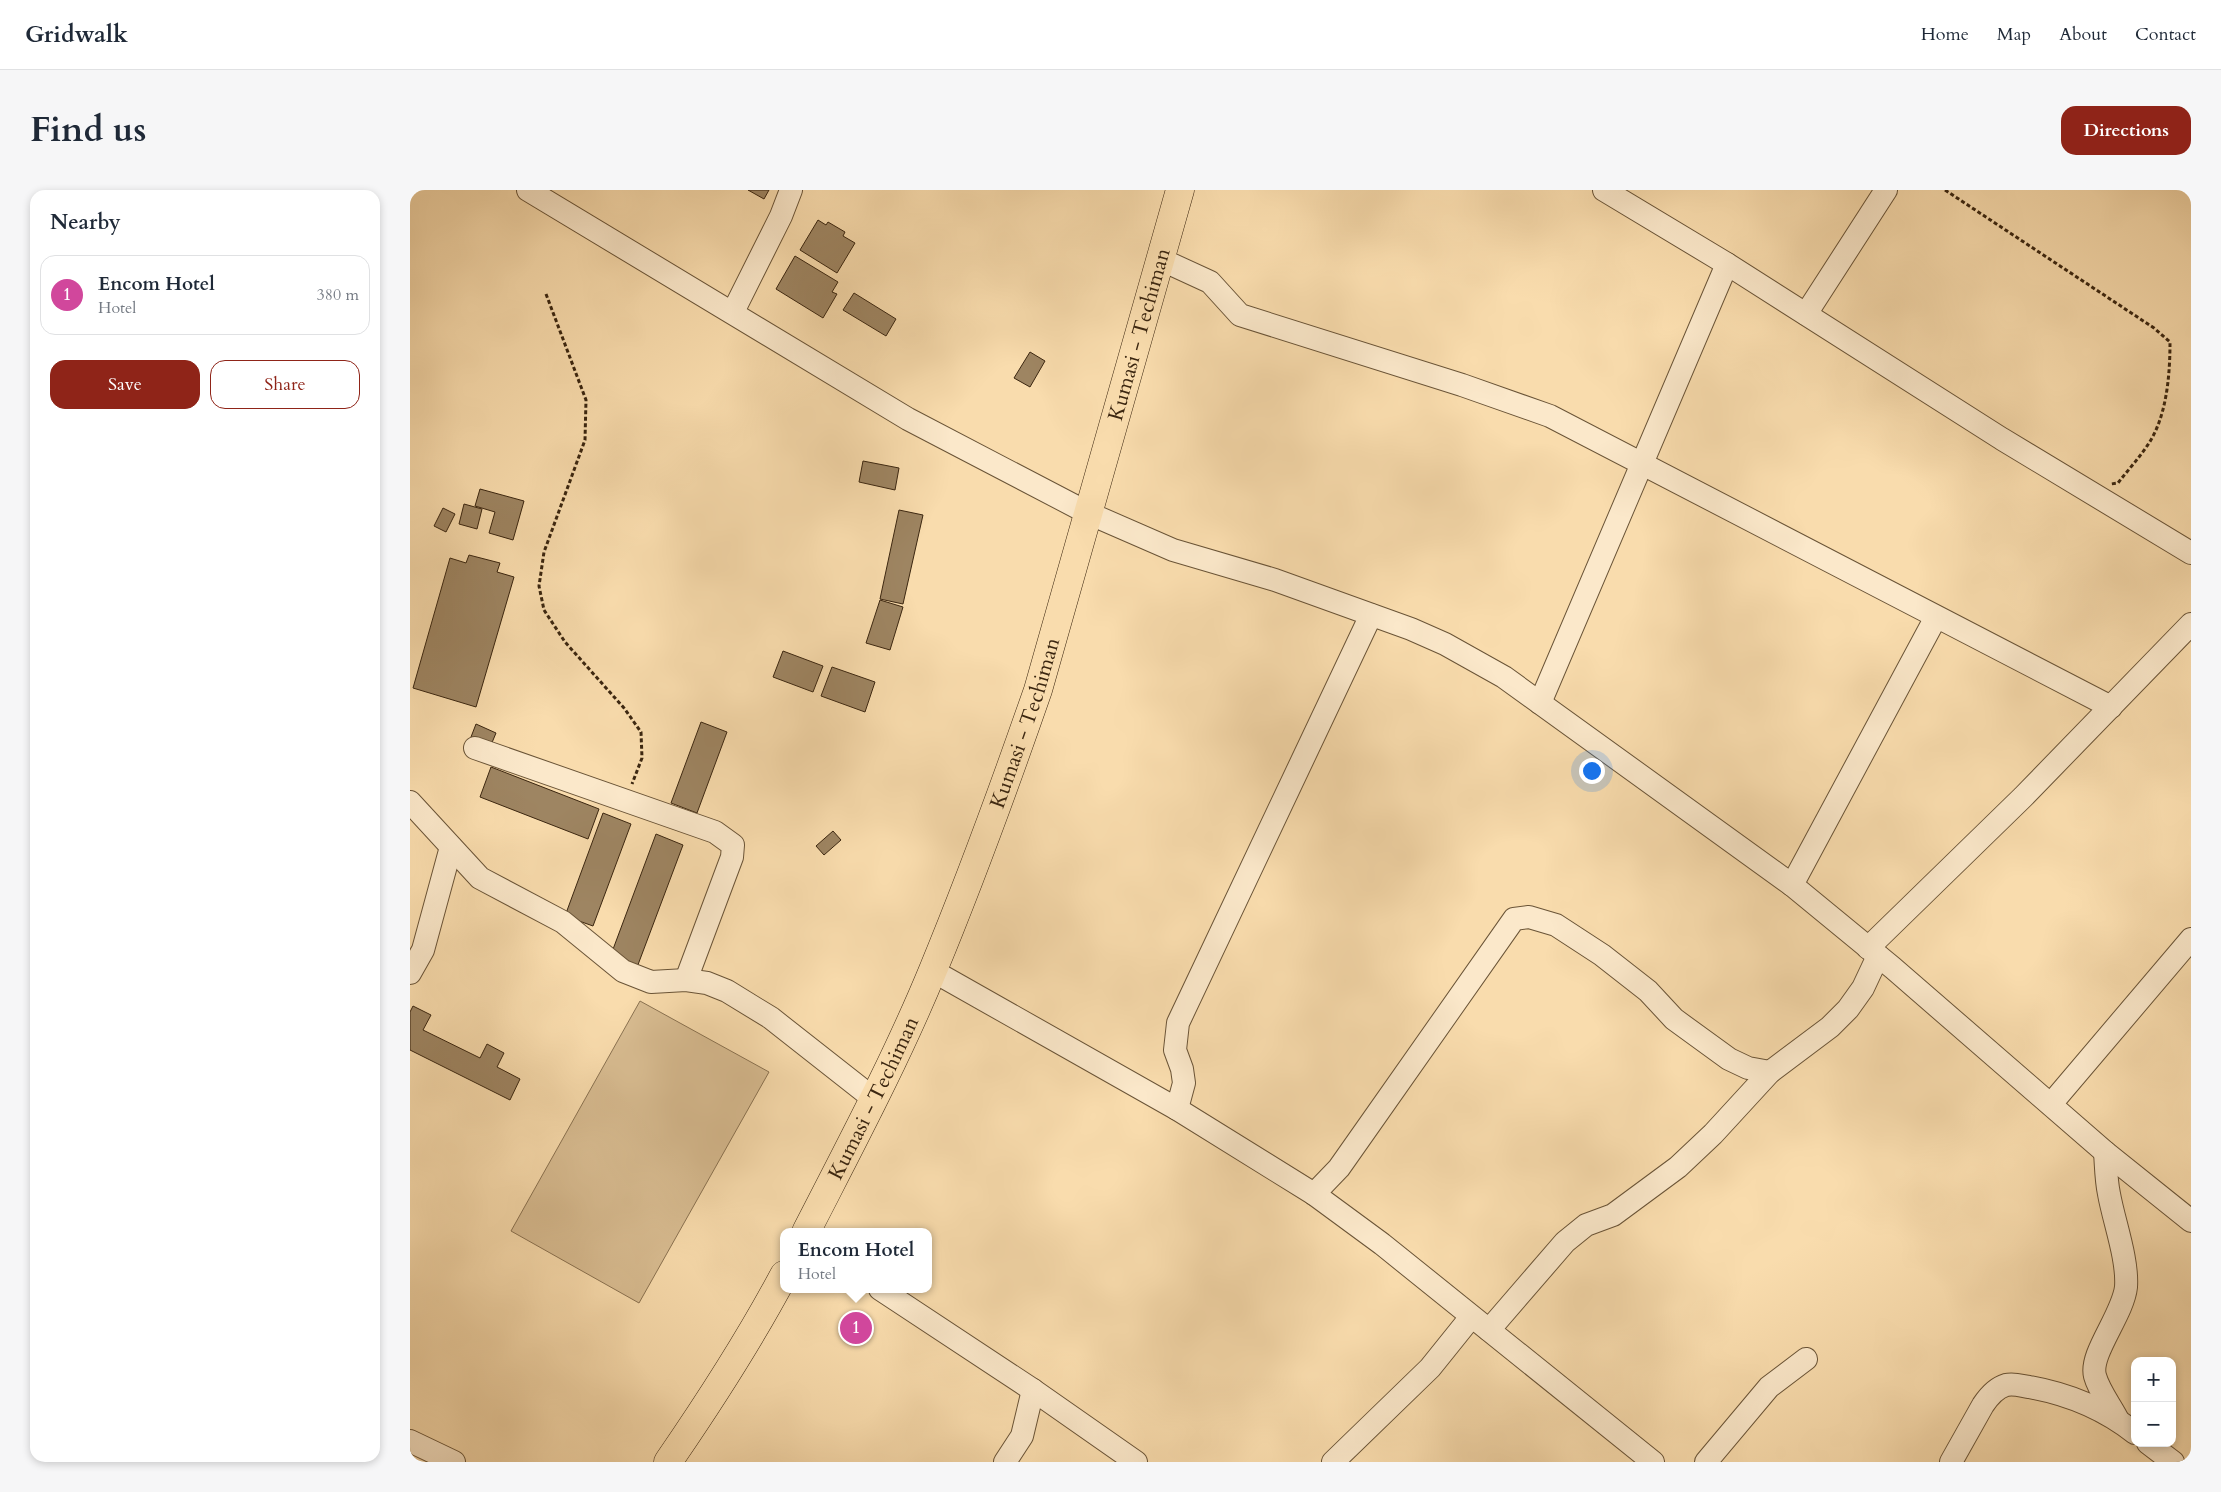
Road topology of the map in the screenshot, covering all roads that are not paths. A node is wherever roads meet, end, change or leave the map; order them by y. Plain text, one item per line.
1 (528, 190) edge
2 (791, 190) edge
3 (1180, 190) edge
4 (1604, 190) edge
5 (1886, 190) edge
6 (1160, 260) junction
7 (1727, 264) junction
8 (732, 312) junction
9 (1806, 314) junction
10 (1642, 465) junction
11 (1088, 513) junction
12 (2191, 553) edge
13 (1371, 615) junction
14 (1936, 617) junction
15 (2191, 624) edge
16 (1540, 703) junction
17 (2111, 708) junction
18 (475, 748) dead end
19 (410, 802) edge
20 (451, 846) junction
21 (1792, 885) junction
22 (2191, 940) edge
23 (1873, 952) junction
24 (932, 971) junction
25 (410, 973) edge
26 (686, 980) junction
27 (1770, 1072) junction
28 (874, 1099) junction
29 (2051, 1104) junction
30 (1177, 1109) junction
31 (2105, 1152) junction
32 (1314, 1194) junction
33 (2191, 1221) edge
34 (808, 1228) edge
35 (780, 1283) edge
36 (886, 1293) edge
37 (1480, 1324) junction
38 (1806, 1359) dead end
39 (1033, 1390) junction
40 (2126, 1426) edge
41 (410, 1441) edge
42 (2153, 1447) edge
43 (454, 1462) edge
44 (668, 1462) edge
45 (1005, 1462) edge
46 (1136, 1462) edge
47 (1333, 1462) edge
48 (1653, 1462) edge
49 (1706, 1462) edge
50 (1951, 1462) edge
51 (2173, 1462) edge

1 - 8 street
2 - 8 street
3 - 6 highway, Kumasi - Techiman
4 - 7 street
5 - 9 street
6 - 10 street
6 - 11 highway, Kumasi - Techiman
7 - 9 street
7 - 10 street
8 - 11 street
9 - 12 street
10 - 14 street
10 - 16 street
11 - 13 street
11 - 24 highway, Kumasi - Techiman
13 - 16 street
13 - 30 street
14 - 17 street
14 - 21 street
15 - 17 street
16 - 21 street
17 - 23 street
18 - 26 street
19 - 20 street
20 - 25 street
20 - 26 street
21 - 23 street
22 - 29 street
23 - 27 street
23 - 29 street
24 - 28 highway, Kumasi - Techiman
24 - 30 street
26 - 28 street
27 - 32 street
27 - 37 street
28 - 34 highway, Kumasi - Techiman
29 - 31 street
30 - 32 street
31 - 33 street
31 - 40 street
32 - 37 street
35 - 44 highway
36 - 39 street
37 - 47 street
37 - 48 street
38 - 49 street
39 - 45 street
39 - 46 street
40 - 50 street
41 - 43 street
42 - 51 street

